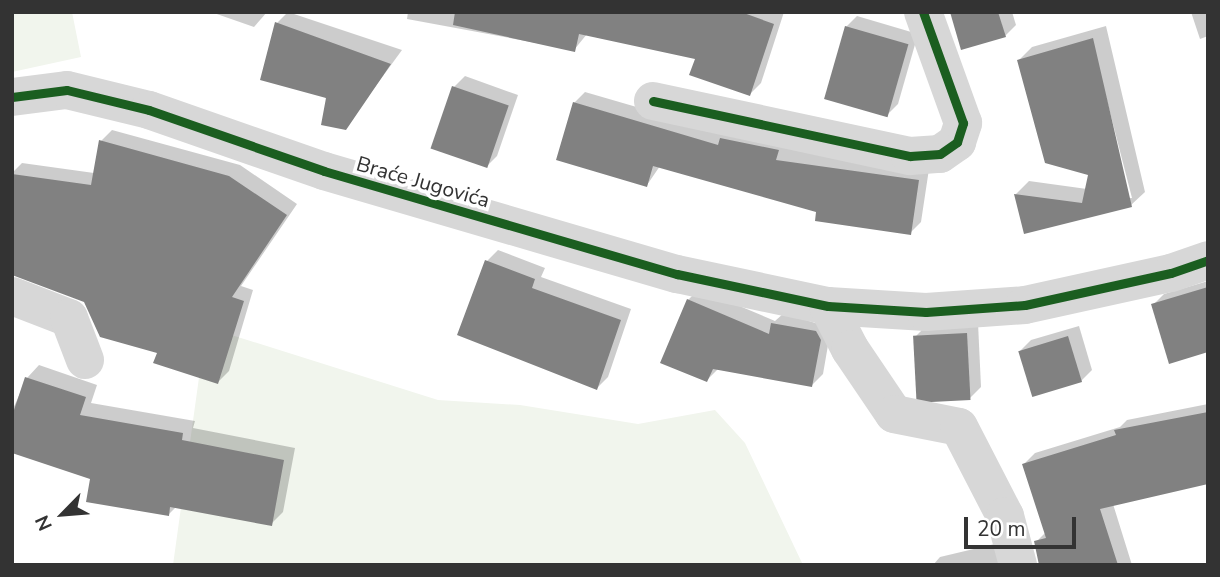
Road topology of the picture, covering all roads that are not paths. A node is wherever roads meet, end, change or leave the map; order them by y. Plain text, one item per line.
1 (923, 12) edge
2 (12, 97) edge
3 (653, 101) dead end
4 (1208, 260) edge
5 (12, 296) edge
6 (828, 306) junction
7 (85, 360) dead end
8 (1018, 565) edge

1 - 3 street
2 - 6 street, Braće Jugovića
4 - 6 street, Braće Jugovića
5 - 7 street
6 - 8 street

